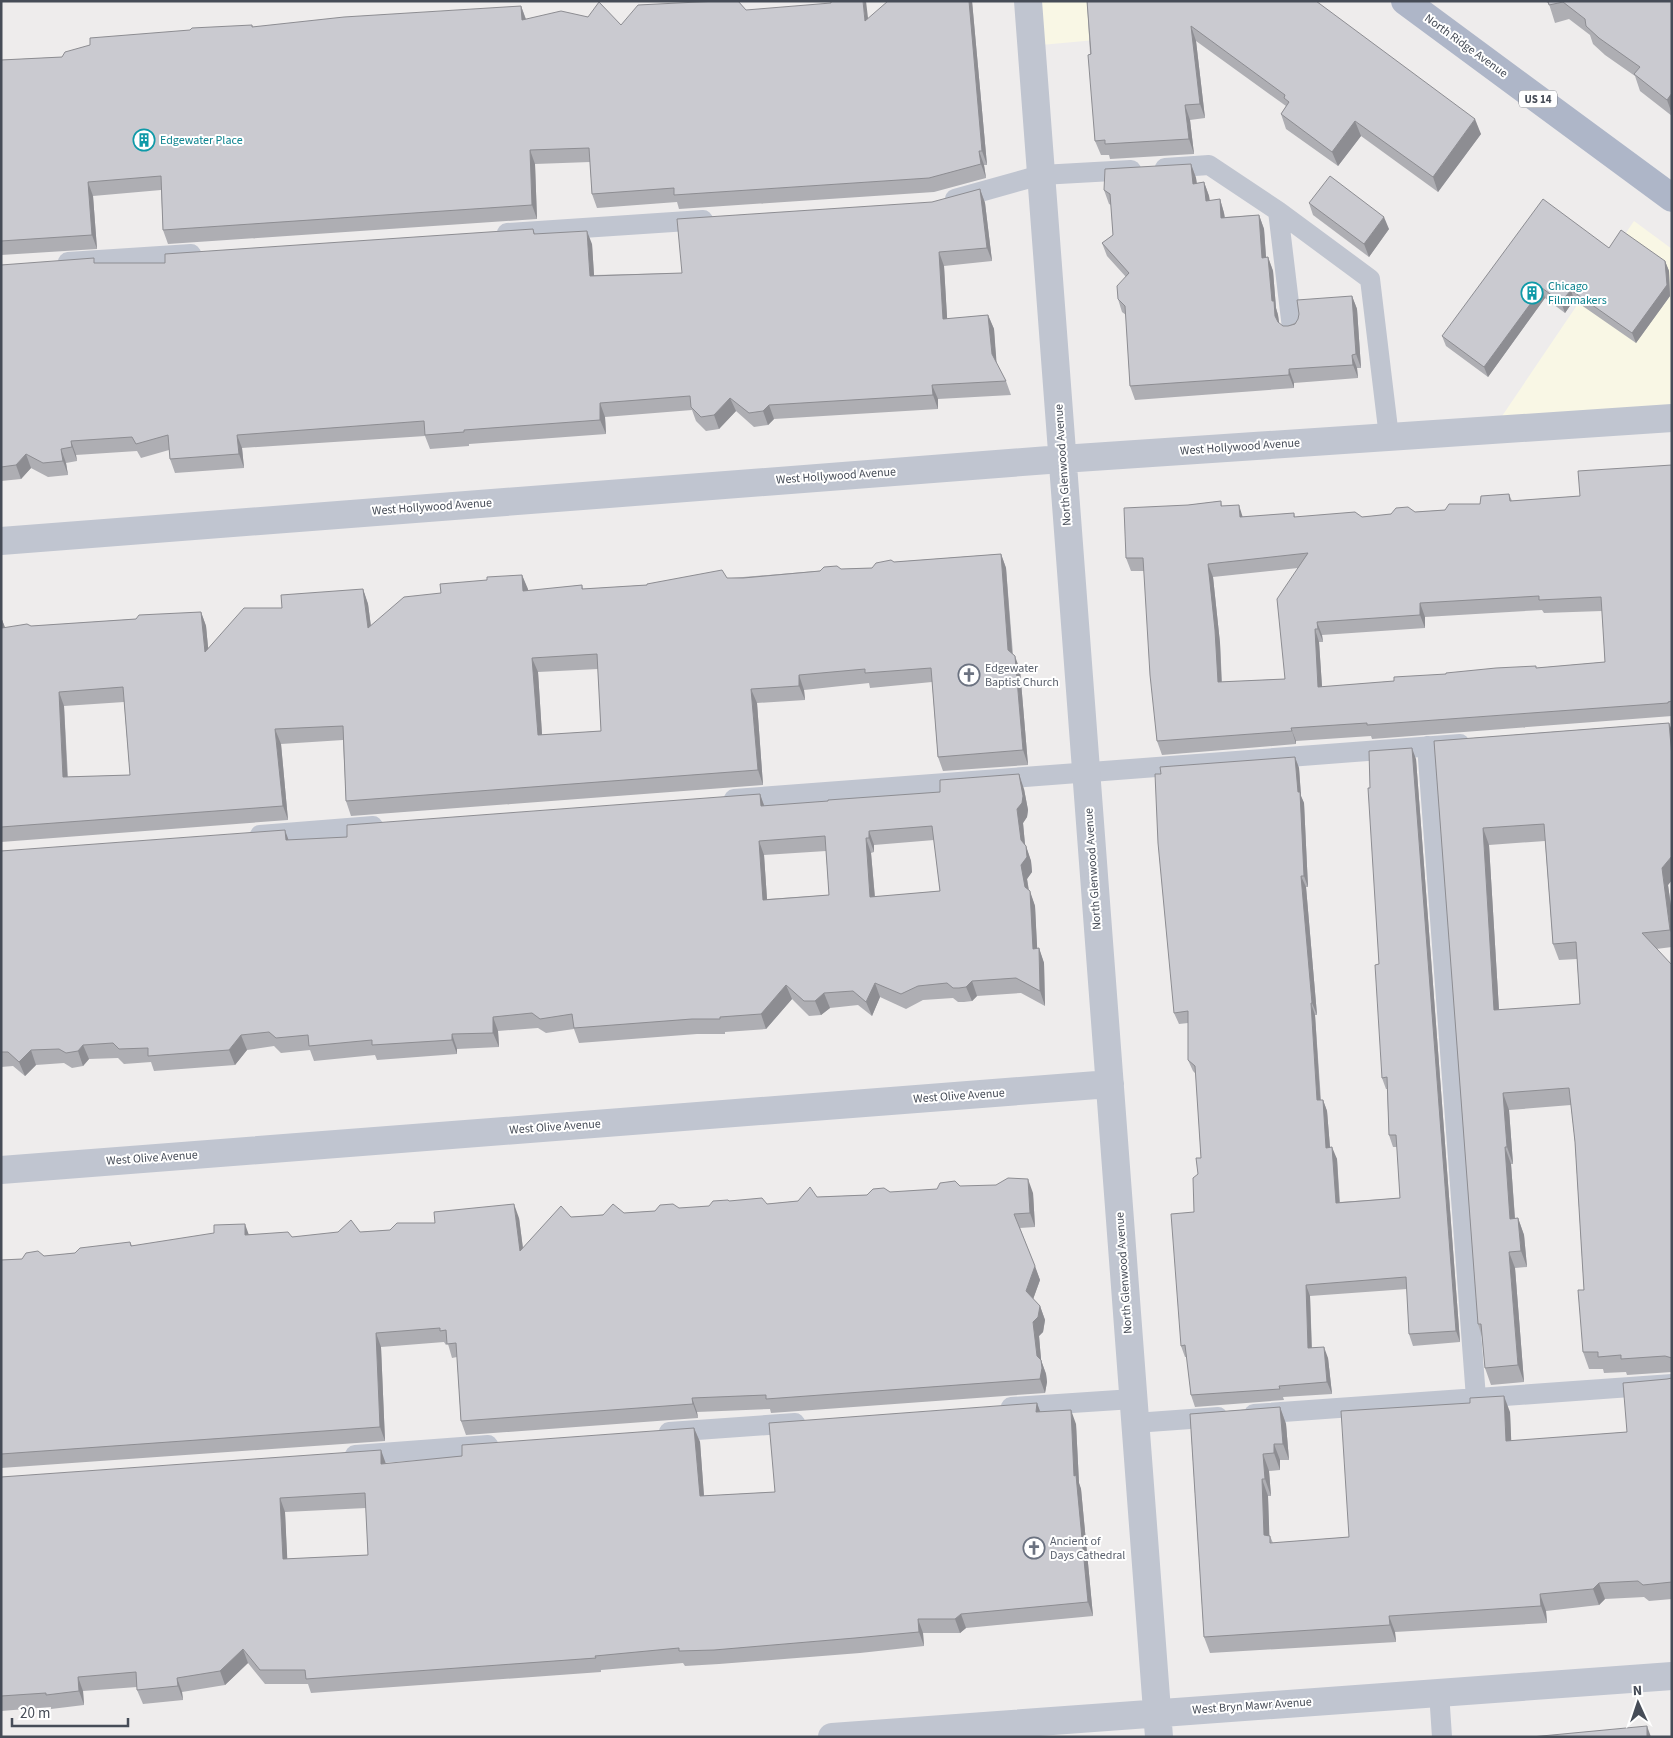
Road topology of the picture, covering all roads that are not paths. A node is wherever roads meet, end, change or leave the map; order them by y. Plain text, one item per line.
1 (1028, 1) edge
2 (1405, 1) edge
3 (1041, 175) junction
4 (1672, 198) edge
5 (936, 204) edge
6 (1278, 211) junction
7 (718, 218) edge
8 (489, 234) edge
9 (210, 253) edge
10 (51, 263) edge
11 (1292, 328) edge
12 (1672, 418) edge
13 (1389, 437) junction
14 (1062, 459) junction
15 (1, 541) edge
16 (1476, 742) edge
17 (1427, 746) junction
18 (1086, 773) junction
19 (718, 800) edge
20 (390, 825) edge
21 (240, 836) edge
22 (1110, 1084) junction
23 (1, 1170) edge
24 (1672, 1384) edge
25 (1476, 1398) junction
26 (992, 1409) edge
27 (1134, 1411) junction
28 (814, 1422) edge
29 (655, 1433) edge
30 (506, 1444) edge
31 (338, 1456) edge
32 (1672, 1676) edge
33 (1439, 1692) junction
34 (1158, 1725) edge
35 (832, 1737) edge
36 (1442, 1737) edge

1 - 3 street, North Glenwood Avenue
2 - 4 main road, North Ridge Avenue / US 14
3 - 5 lane
3 - 6 lane
3 - 14 street, North Glenwood Avenue
6 - 11 lane
6 - 13 lane
7 - 8 lane
9 - 10 lane
12 - 13 street, West Hollywood Avenue
13 - 14 street, West Hollywood Avenue
14 - 15 street, West Hollywood Avenue
14 - 18 street, North Glenwood Avenue
16 - 17 lane
17 - 18 lane
17 - 25 lane
18 - 19 lane
18 - 22 street, North Glenwood Avenue
20 - 21 lane
22 - 23 street, West Olive Avenue
22 - 27 street, North Glenwood Avenue
24 - 25 lane
25 - 27 lane
26 - 27 lane
27 - 34 street, North Glenwood Avenue
28 - 29 lane
30 - 31 lane
32 - 33 street, West Bryn Mawr Avenue
33 - 34 street, West Bryn Mawr Avenue
33 - 36 lane
34 - 35 street, West Bryn Mawr Avenue

